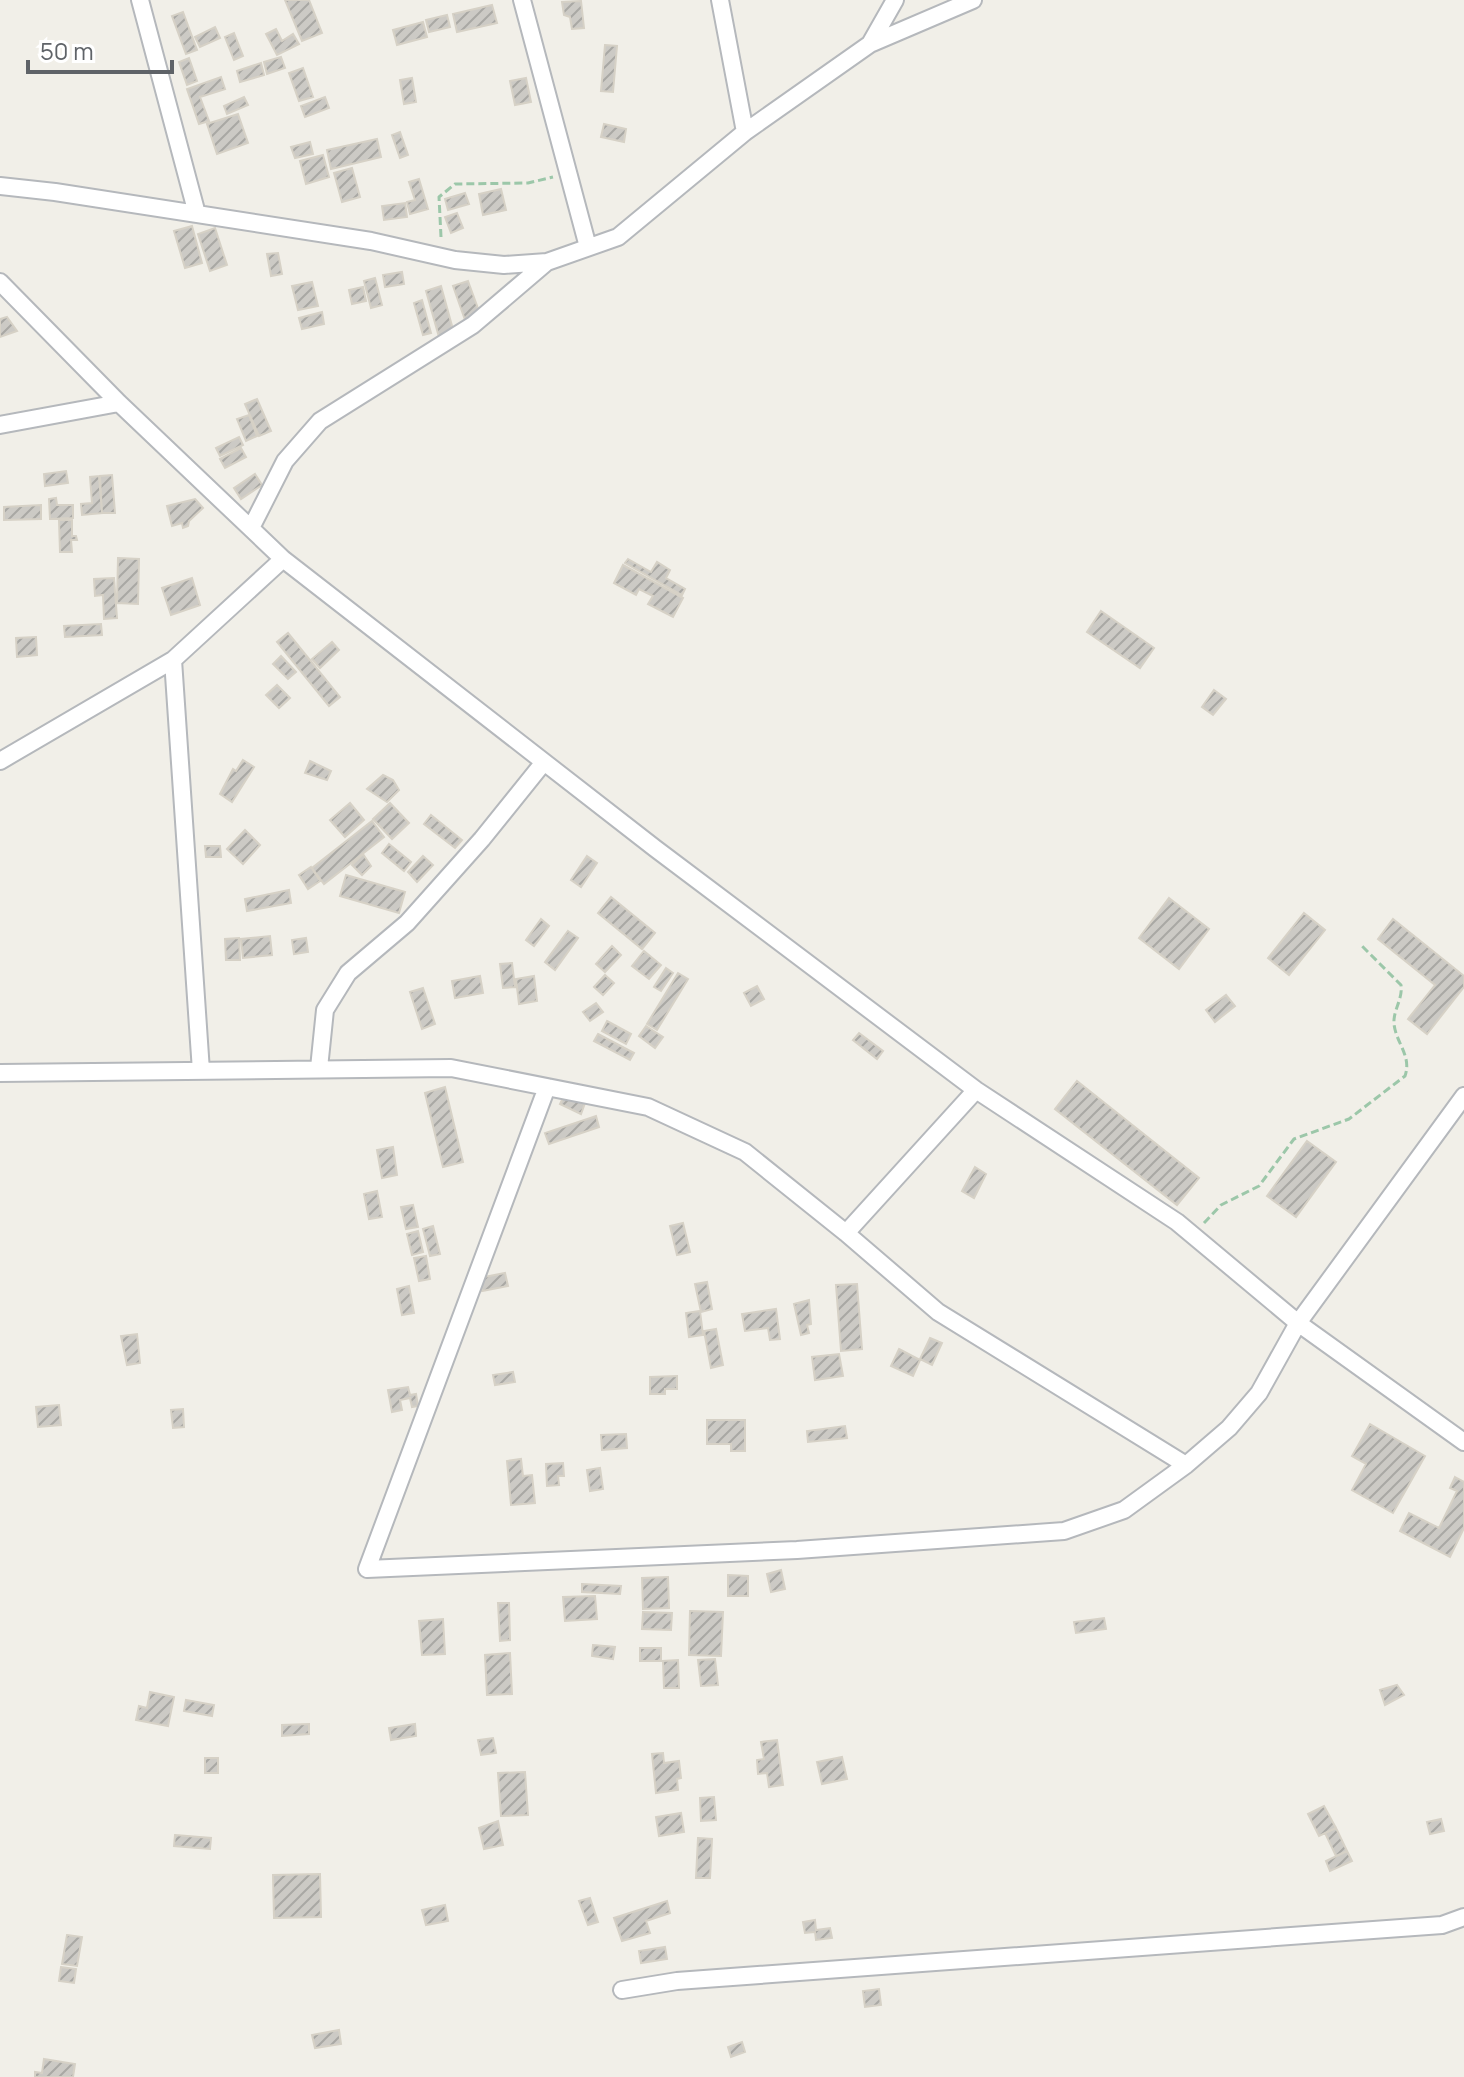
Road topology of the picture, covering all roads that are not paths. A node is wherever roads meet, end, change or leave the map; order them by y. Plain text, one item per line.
1 (140, 0) edge
2 (522, 0) edge
3 (720, 0) edge
4 (895, 0) edge
5 (973, 0) edge
6 (870, 44) junction
7 (745, 132) junction
8 (0, 186) edge
9 (197, 214) junction
10 (588, 247) junction
11 (547, 262) junction
12 (0, 282) edge
13 (119, 403) junction
14 (0, 425) edge
15 (251, 528) junction
16 (283, 559) junction
17 (173, 660) junction
18 (0, 761) edge
19 (544, 762) junction
20 (319, 1068) junction
21 (201, 1071) junction
22 (0, 1073) edge
23 (547, 1087) junction
24 (976, 1090) junction
25 (1464, 1096) edge
26 (846, 1233) junction
27 (1298, 1323) junction
28 (1464, 1442) edge
29 (1186, 1465) junction
30 (1464, 1917) edge
31 (622, 1990) dead end

1 - 9 street
2 - 10 street
3 - 7 street
4 - 6 street
5 - 6 street
6 - 7 street
7 - 10 street
8 - 9 street
9 - 11 street
10 - 11 street
11 - 15 street
12 - 13 street
13 - 14 street
13 - 15 street
15 - 16 street
16 - 17 street
16 - 19 street
17 - 18 street
17 - 21 street
19 - 20 street
19 - 24 street
20 - 21 street
20 - 23 street
21 - 22 street
23 - 26 street
23 - 29 street
24 - 26 street
24 - 27 street
25 - 27 street
26 - 29 street
27 - 28 street
27 - 29 street
30 - 31 street

